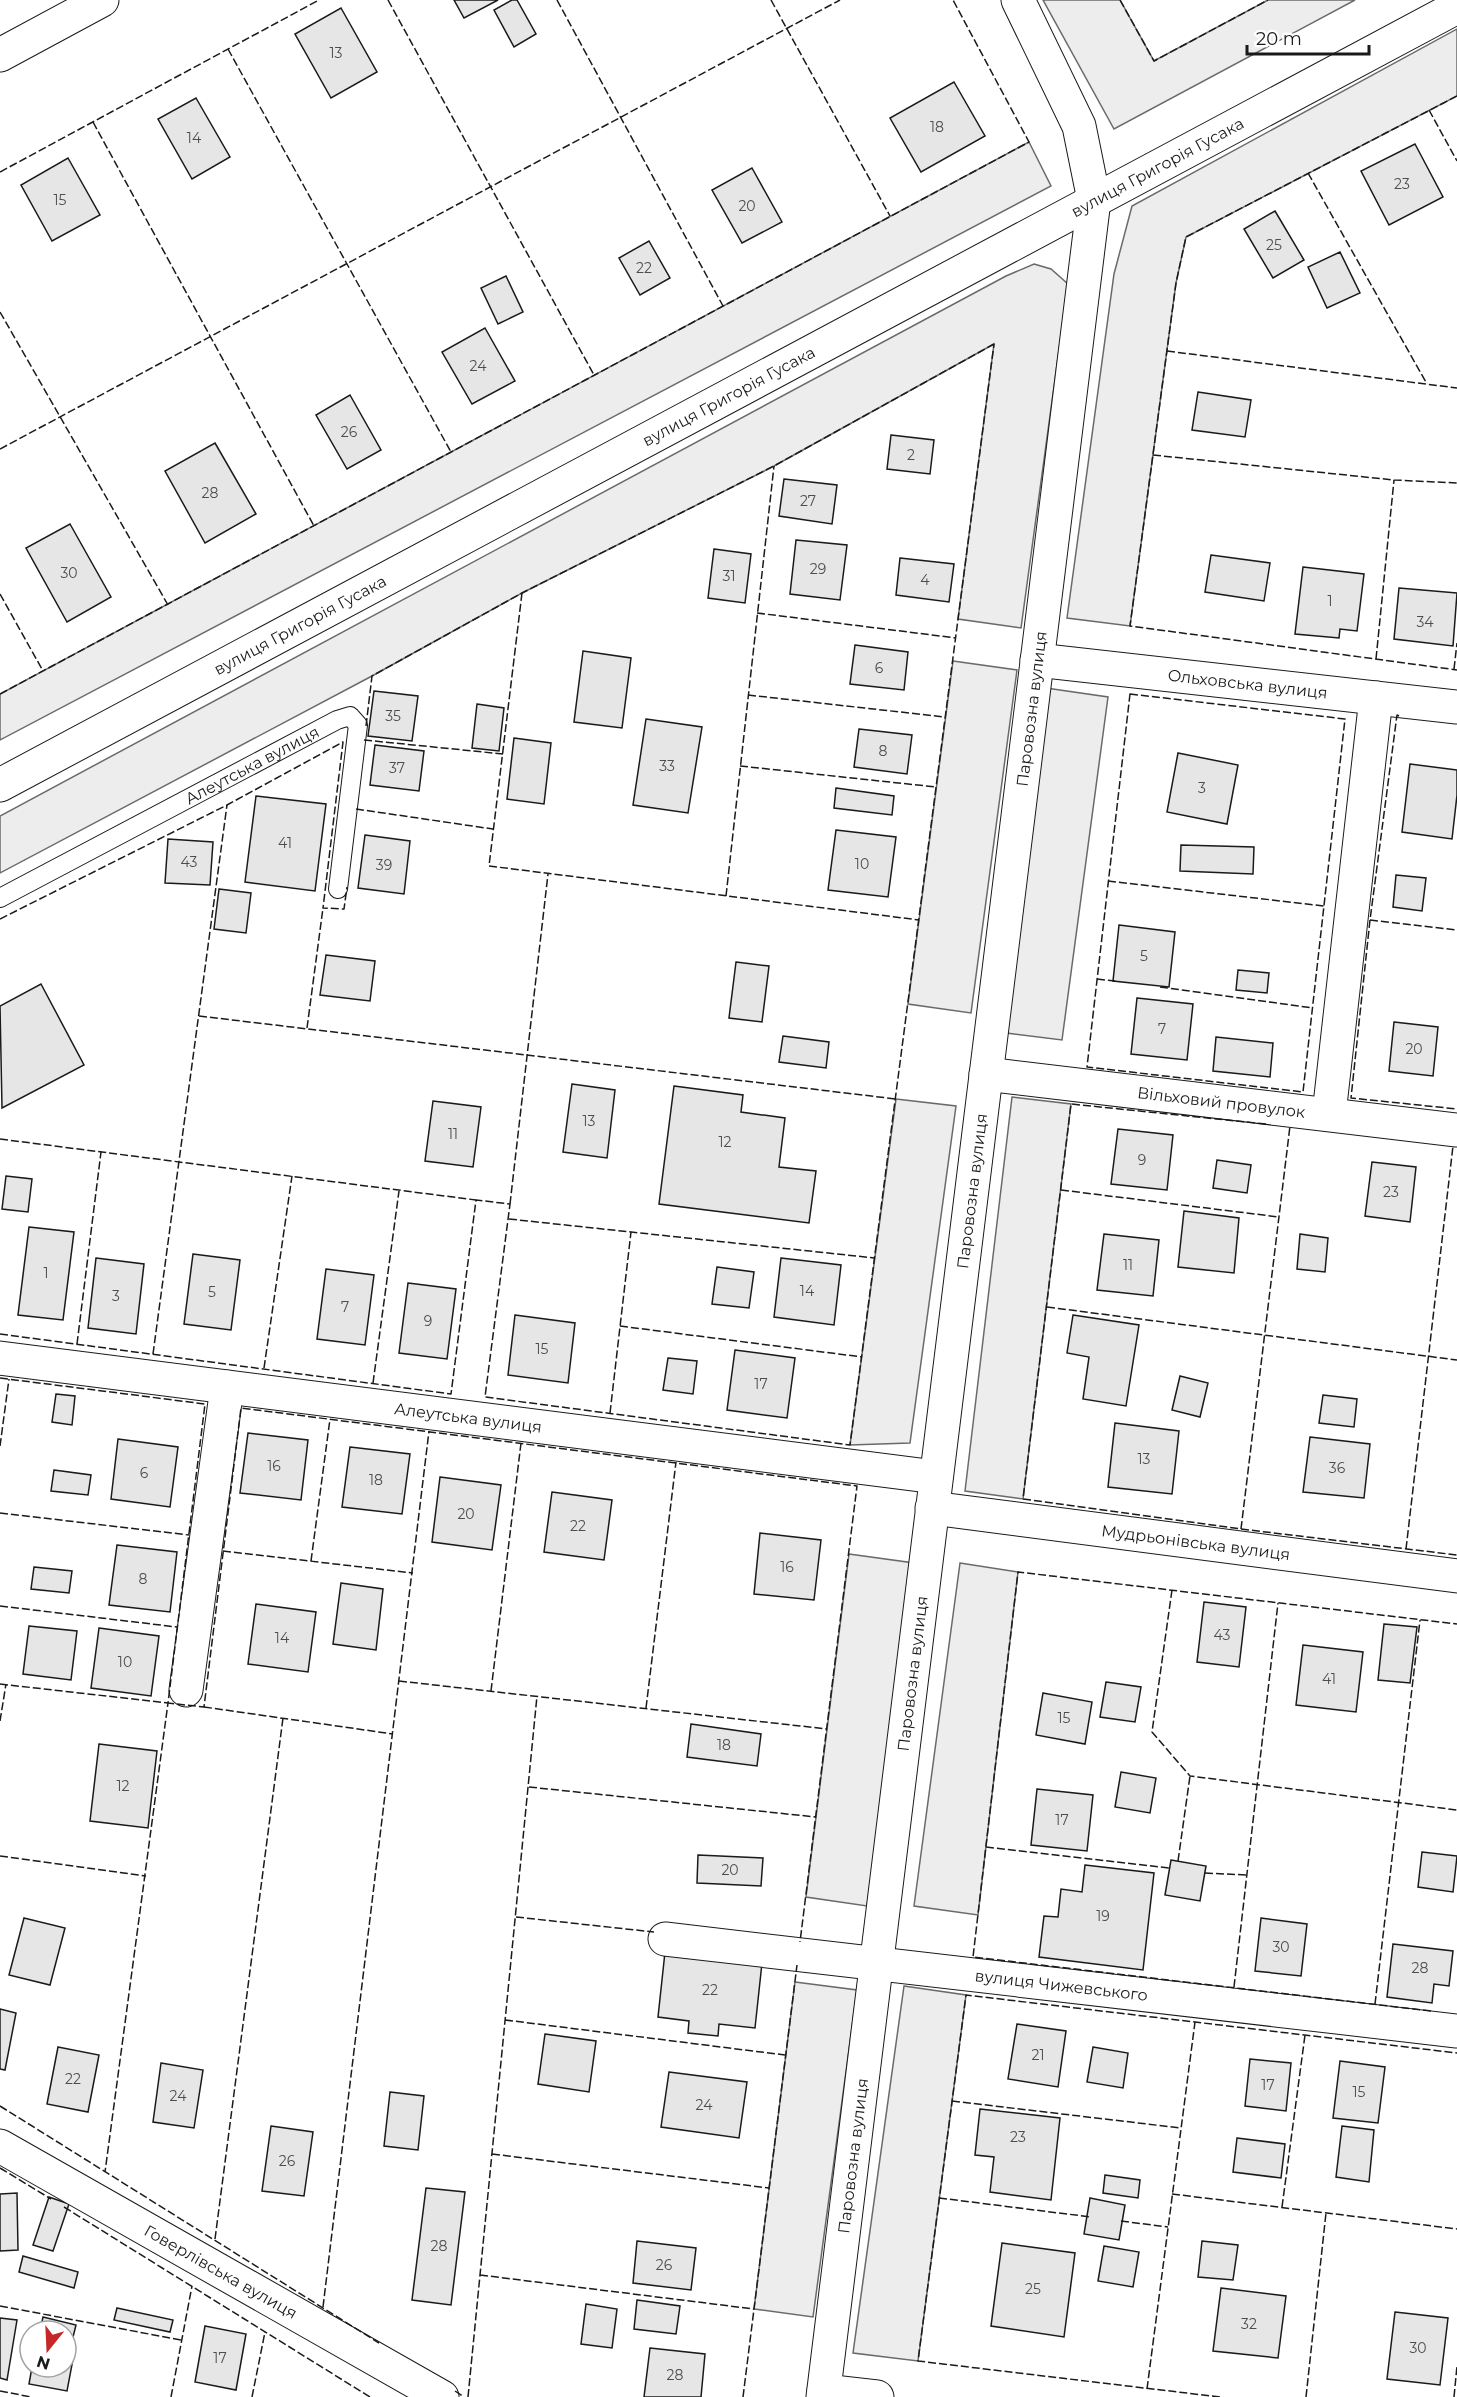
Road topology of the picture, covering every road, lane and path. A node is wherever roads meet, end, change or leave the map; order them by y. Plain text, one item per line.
1 (102, 0) edge
2 (1018, 0) edge
3 (1457, 7) edge
4 (0, 55) edge
5 (1094, 200) junction
6 (1037, 660) junction
7 (1376, 698) junction
8 (1457, 707) edge
9 (0, 785) edge
10 (338, 889) dead end
11 (0, 898) edge
12 (986, 1074) junction
13 (1329, 1114) junction
14 (1457, 1130) edge
15 (0, 1358) edge
16 (227, 1387) junction
17 (934, 1492) junction
18 (1457, 1576) edge
19 (186, 1690) dead end
20 (665, 1939) dead end
21 (876, 1964) junction
22 (1457, 2031) edge
23 (0, 2146) edge
24 (823, 2394) edge
25 (442, 2397) edge
26 (877, 2397) edge

1 - 4 street
2 - 5 street, Паровозна вулиця
3 - 5 street, вулиця Григорія Гусака
5 - 6 street, Паровозна вулиця
5 - 9 street, вулиця Григорія Гусака
6 - 7 street, Ольховська вулиця
6 - 12 street, Паровозна вулиця
7 - 8 street, Ольховська вулиця
7 - 13 street
10 - 11 lane, Алеутська вулиця
12 - 13 street, Вільховий провулок
12 - 17 street, Паровозна вулиця
13 - 14 street, Вільховий провулок
15 - 16 street, Алеутська вулиця
16 - 17 street, Алеутська вулиця
16 - 19 street
17 - 18 street, Мудрьонівська вулиця
17 - 21 street, Паровозна вулиця
20 - 21 street, вулиця Чижевського
21 - 22 street, вулиця Чижевського
21 - 24 street, Паровозна вулиця
23 - 25 street, Говерлівська вулиця
24 - 26 street

